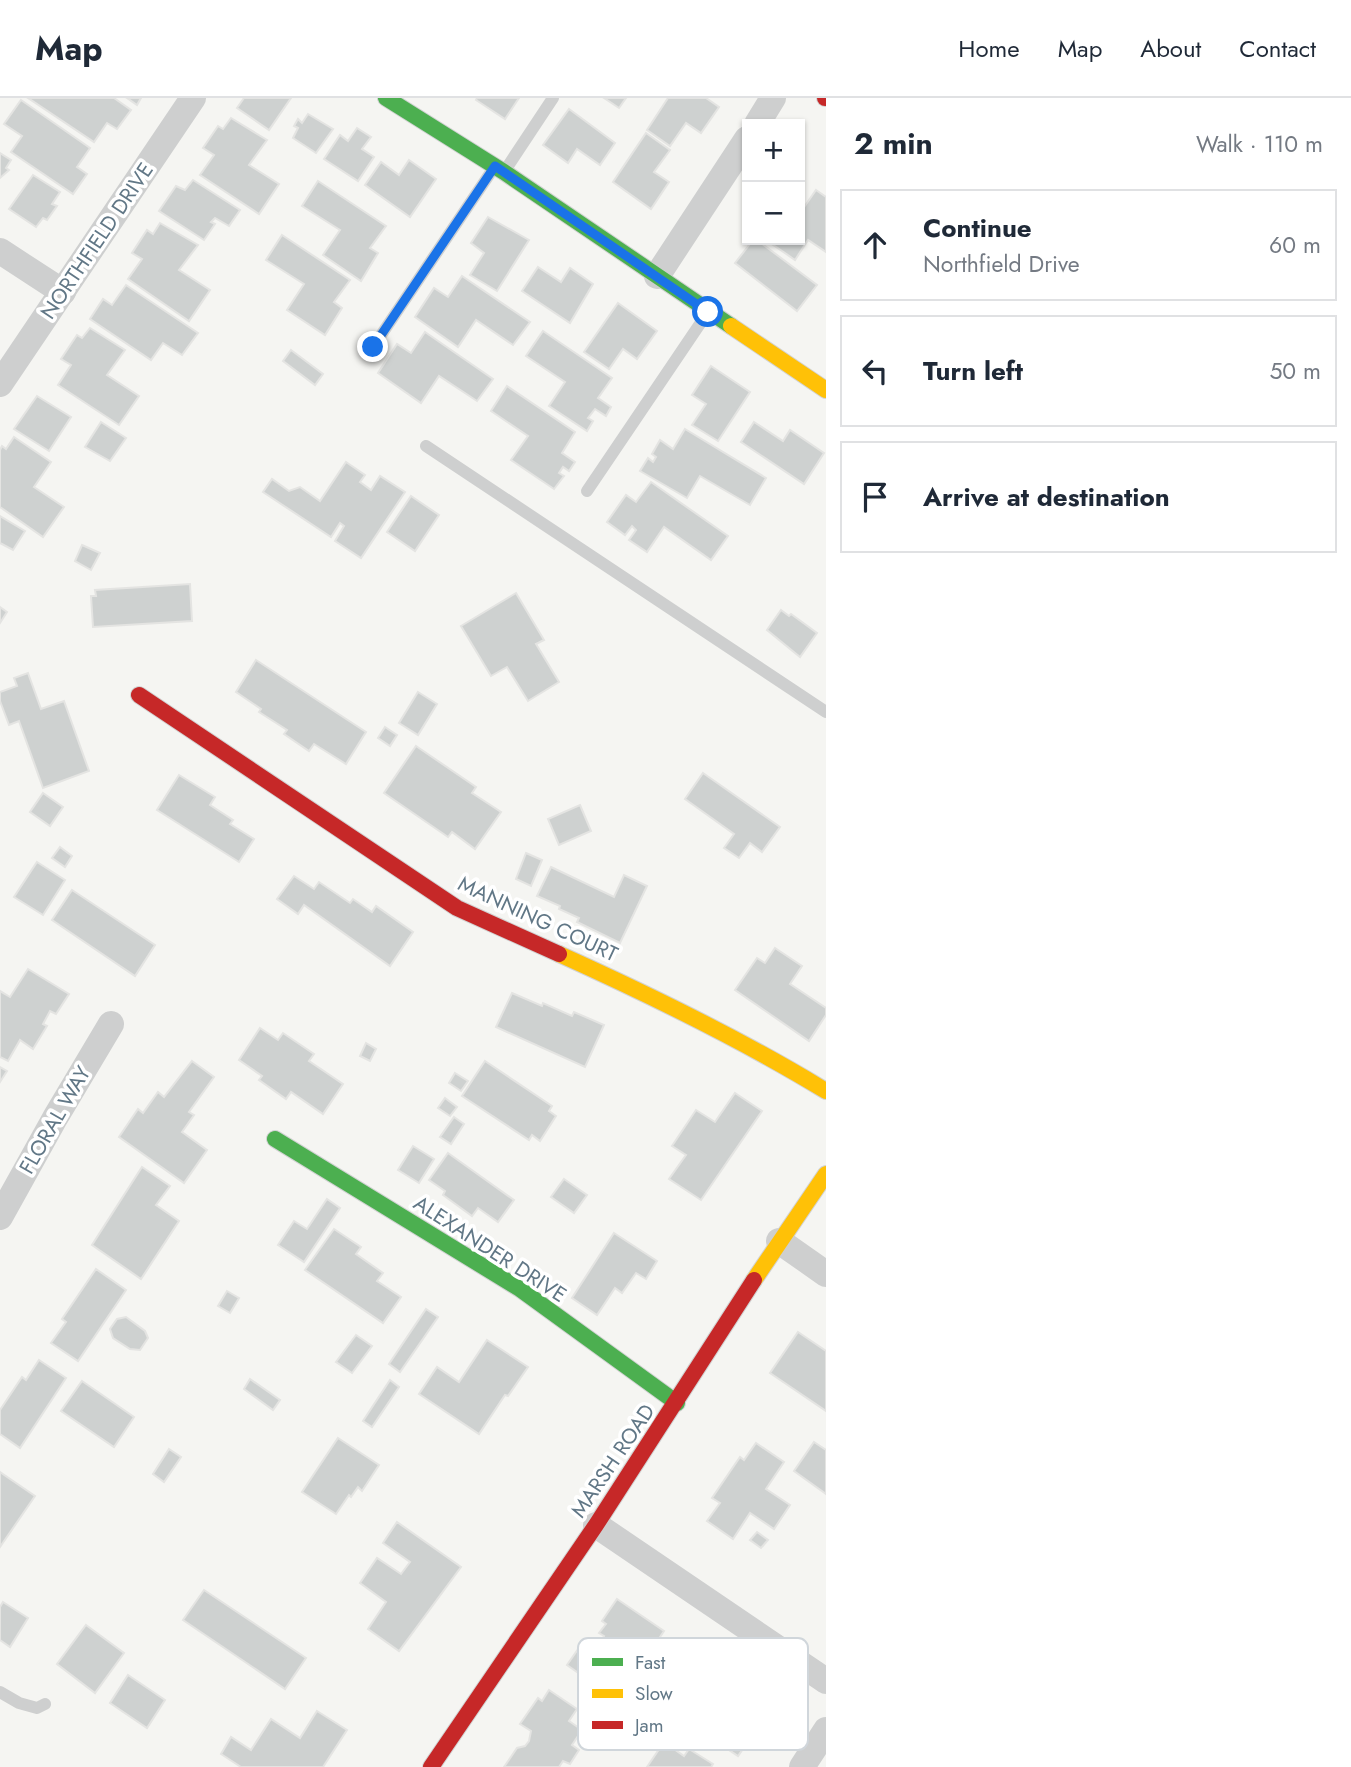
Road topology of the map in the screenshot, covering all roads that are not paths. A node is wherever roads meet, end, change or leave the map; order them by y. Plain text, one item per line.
1 (193, 98) edge
2 (387, 98) edge
3 (553, 98) edge
4 (773, 98) edge
5 (760, 119) edge
6 (742, 147) edge
7 (500, 169) junction
8 (0, 251) edge
9 (657, 276) junction
10 (63, 292) junction
11 (708, 312) junction
12 (373, 347) dead end
13 (0, 384) edge
14 (826, 390) edge
15 (426, 446) dead end
16 (587, 491) dead end
17 (139, 695) dead end
18 (826, 712) edge
19 (111, 1024) dead end
20 (826, 1091) edge
21 (275, 1139) dead end
22 (826, 1174) edge
23 (0, 1217) edge
24 (779, 1241) junction
25 (826, 1274) edge
26 (677, 1403) junction
27 (596, 1525) junction
28 (763, 1638) edge
29 (808, 1669) edge
30 (826, 1681) edge
31 (0, 1692) edge
32 (45, 1704) dead end
33 (826, 1730) edge
34 (430, 1767) edge
35 (802, 1767) edge

1 - 10 street, NORTHFIELD DRIVE
2 - 7 street
3 - 7 lane
4 - 5 street
6 - 9 street
7 - 9 street
7 - 12 lane
8 - 10 street
9 - 11 street
10 - 13 street, NORTHFIELD DRIVE
11 - 14 street
11 - 16 lane
15 - 18 lane
17 - 20 street, MANNING COURT
19 - 23 street, FLORAL WAY
21 - 26 street, ALEXANDER DRIVE
22 - 24 street, MARSH ROAD
24 - 25 street
24 - 26 street, MARSH ROAD
26 - 27 street, MARSH ROAD
27 - 28 street
27 - 34 street, MARSH ROAD
29 - 30 street
31 - 32 lane
33 - 35 street

